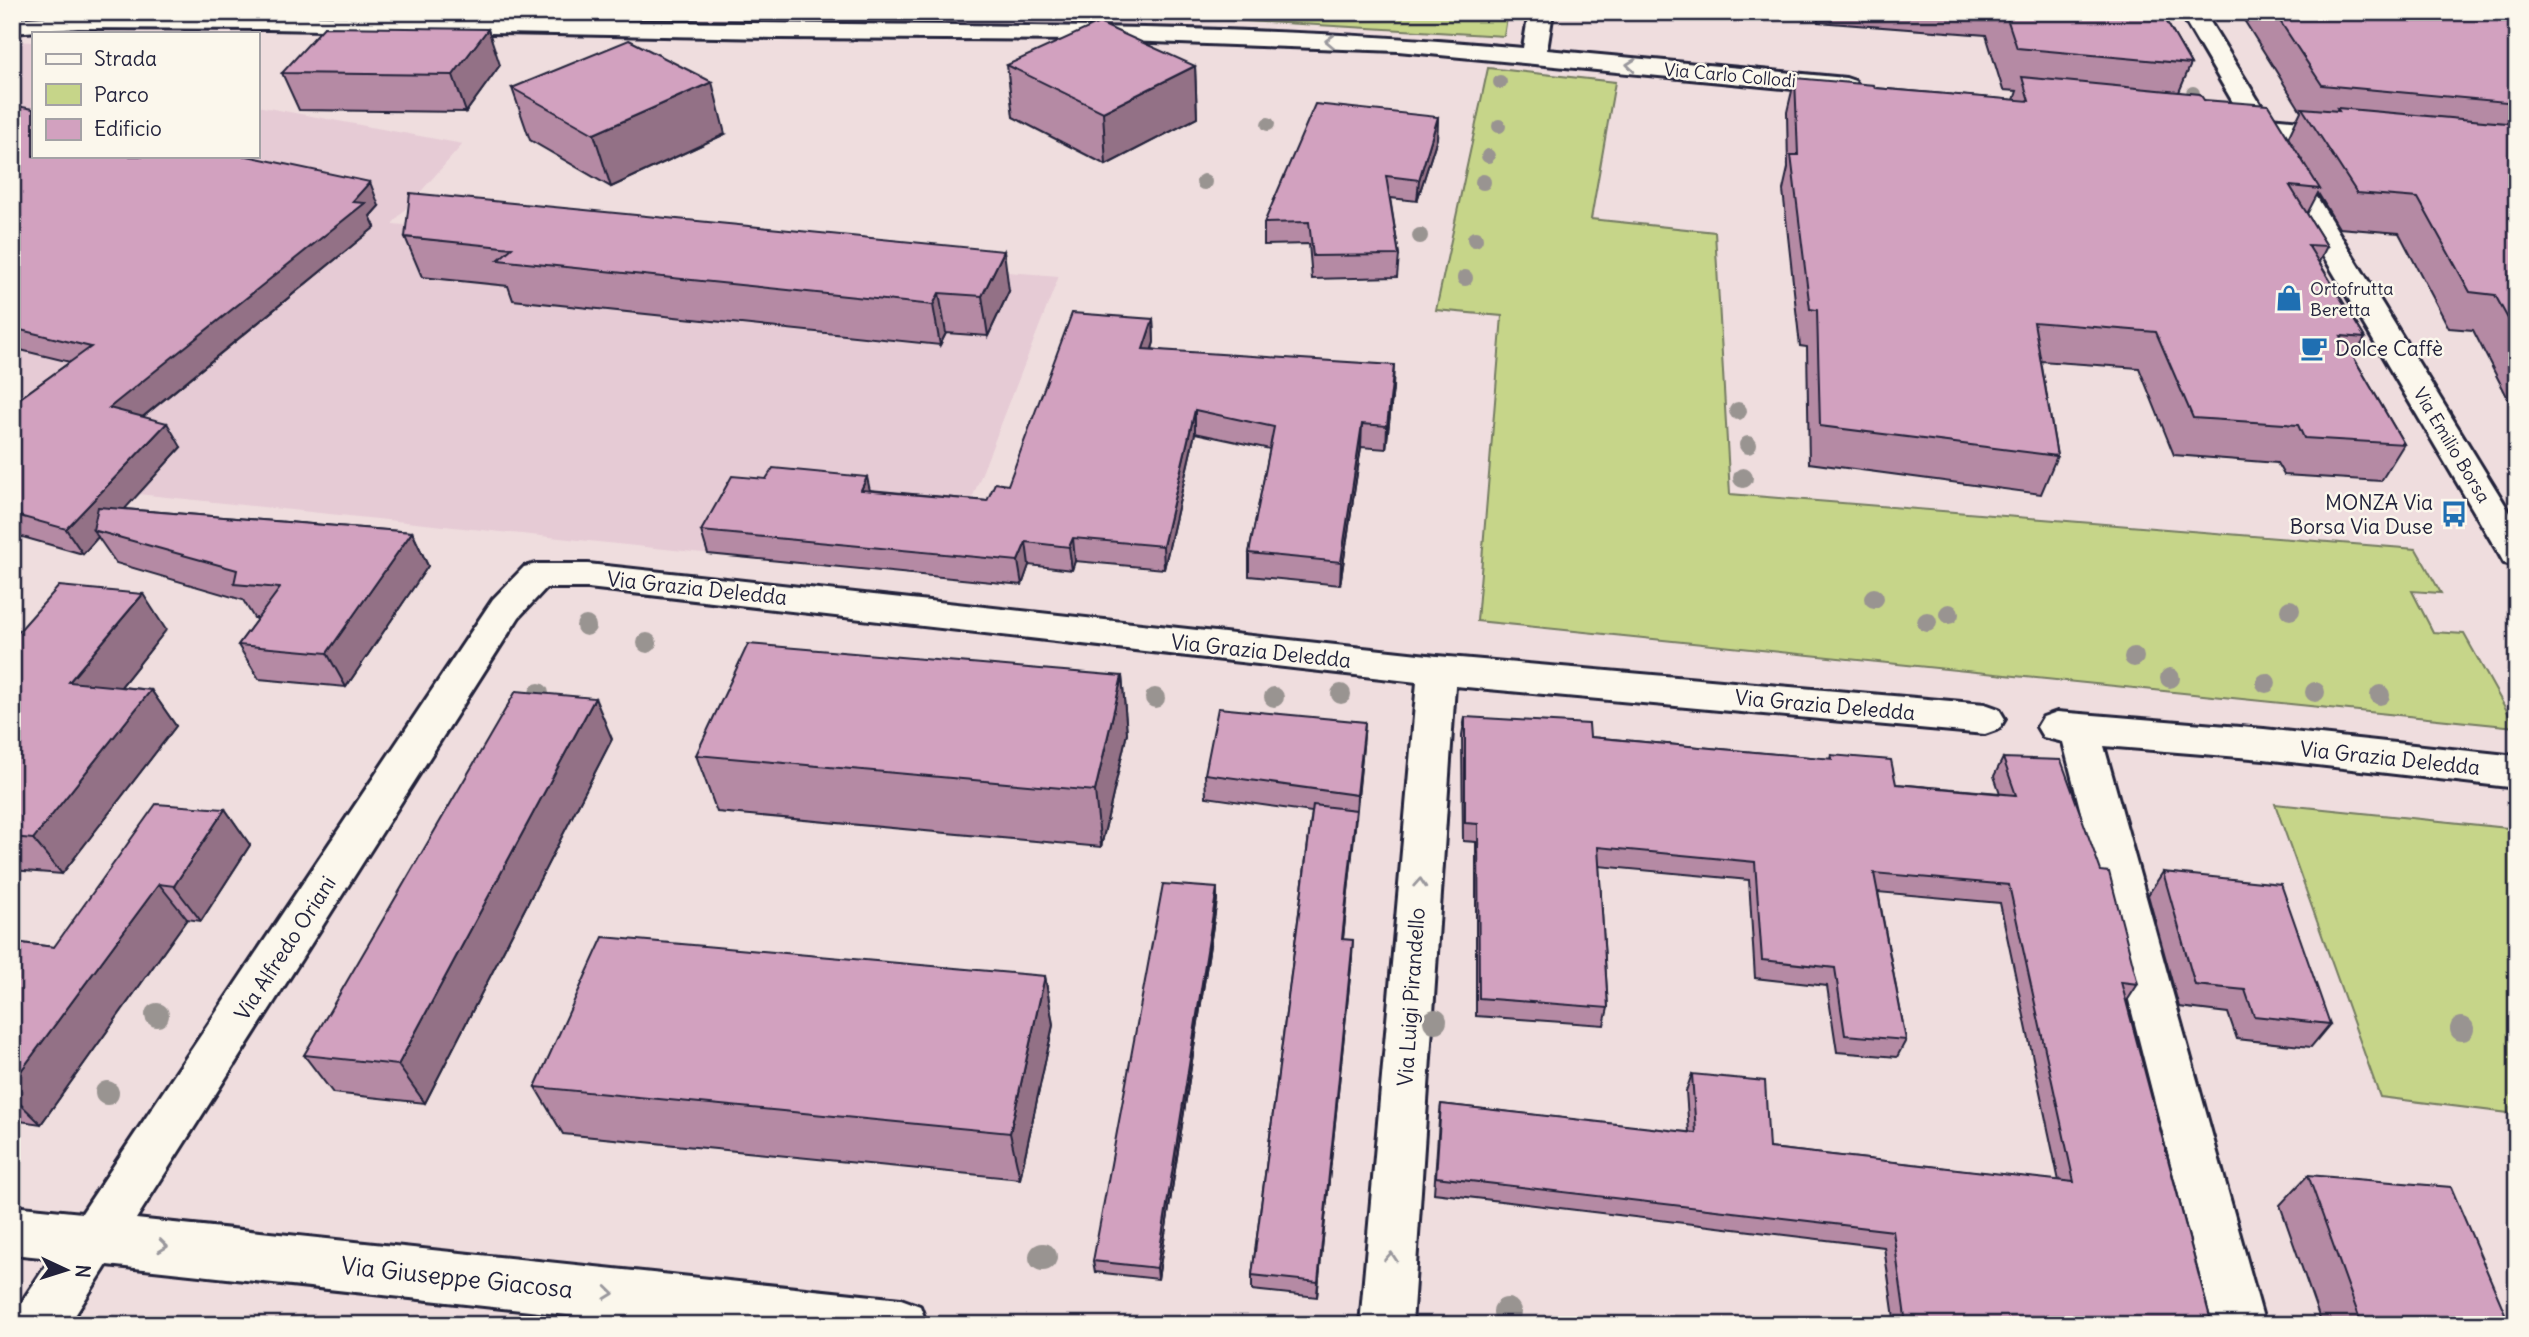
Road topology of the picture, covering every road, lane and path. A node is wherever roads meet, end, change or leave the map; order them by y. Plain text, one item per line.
1 (37, 12) edge
2 (1541, 12) edge
3 (2193, 12) edge
4 (78, 22) junction
5 (12, 26) edge
6 (1534, 55) junction
7 (1865, 88) edge
8 (2204, 120) edge
9 (2260, 125) junction
10 (2368, 135) edge
11 (2517, 554) edge
12 (537, 576) joint
13 (1437, 670) junction
14 (1986, 719) dead end
15 (2517, 772) edge
16 (12, 1230) edge
17 (96, 1238) junction
18 (38, 1325) edge
19 (901, 1325) edge
20 (1387, 1325) edge
21 (2239, 1325) edge

1 - 4 street
2 - 6 street
3 - 9 street, Via Emilio Borsa
4 - 5 street
6 -> 4 street, Via Carlo Collodi
7 -> 6 street, Via Carlo Collodi
8 - 9 street
9 - 10 street
9 - 11 street, Via Emilio Borsa
12 - 13 street, Via Grazia Deledda
12 - 17 street, Via Alfredo Oriani
13 - 14 street, Via Grazia Deledda
20 -> 13 street, Via Luigi Pirandello
15 - 21 street, Via Grazia Deledda
16 - 17 street, Via Giuseppe Giacosa
17 - 18 street, Via Alfredo Oriani
17 -> 19 street, Via Giuseppe Giacosa

